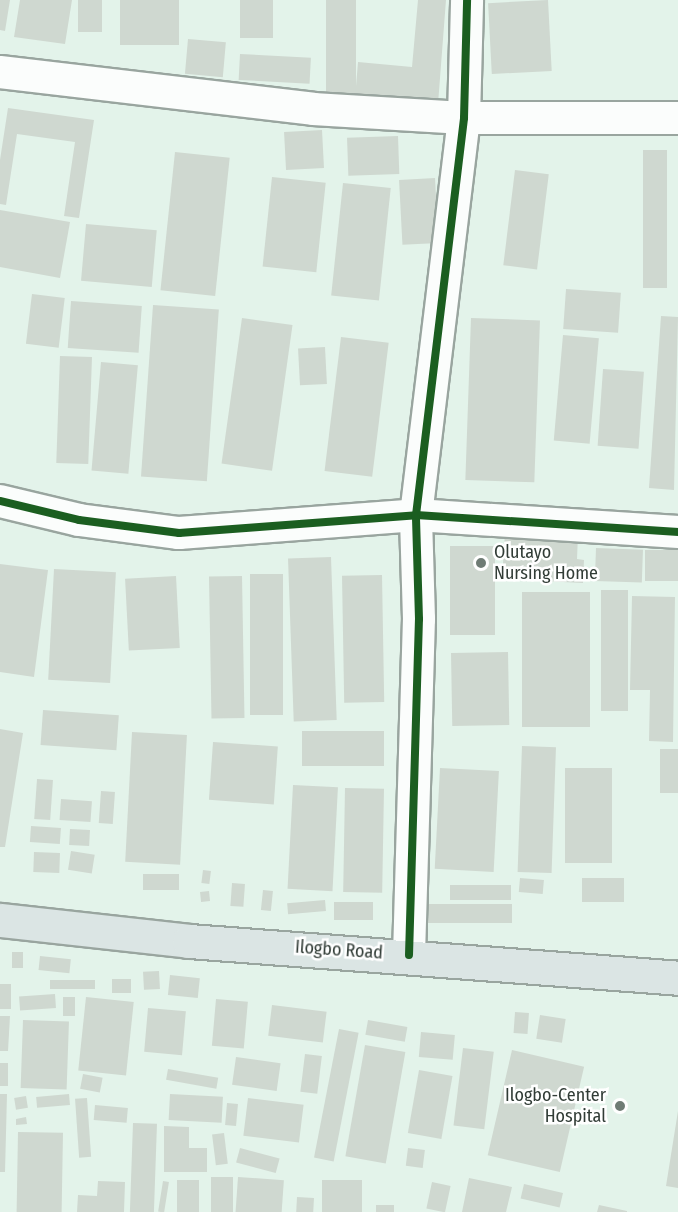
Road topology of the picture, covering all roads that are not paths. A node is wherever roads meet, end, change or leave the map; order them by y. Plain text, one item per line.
1 (467, 0) edge
2 (0, 72) edge
3 (464, 118) junction
4 (678, 118) edge
5 (0, 501) edge
6 (416, 514) junction
7 (678, 532) edge
8 (0, 920) edge
9 (409, 955) junction
10 (678, 978) edge

1 - 3 street
2 - 3 street
3 - 4 street
3 - 6 street
5 - 6 street
6 - 7 street
6 - 9 street
8 - 9 main road, Ilogbo Road
9 - 10 main road, Ilogbo Road

